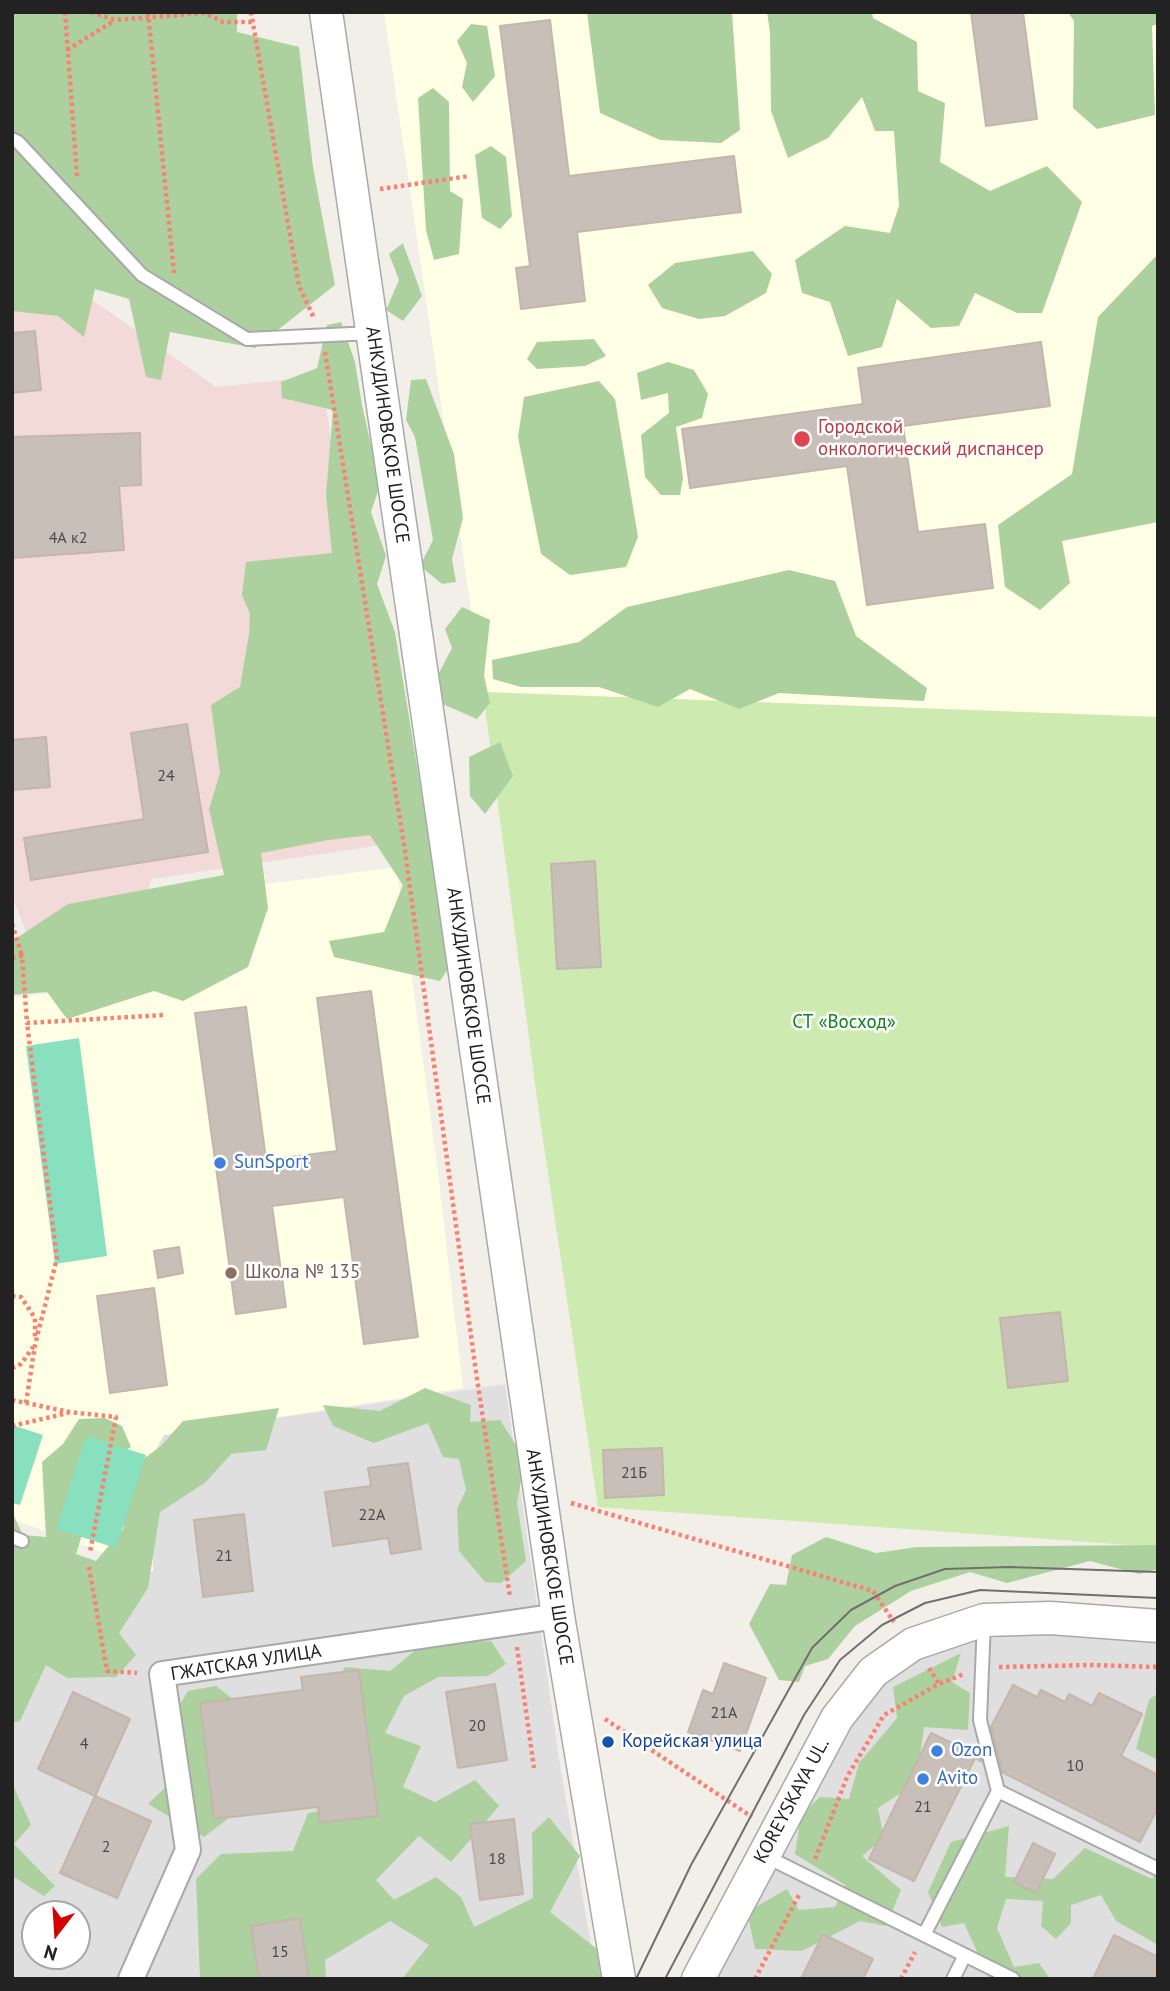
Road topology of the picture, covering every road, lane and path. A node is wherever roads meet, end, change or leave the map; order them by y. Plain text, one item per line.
1 (65, 12) edge
2 (91, 12) edge
3 (251, 12) edge
4 (326, 12) edge
5 (148, 15) edge
6 (115, 20) junction
7 (252, 22) junction
8 (68, 50) junction
9 (12, 139) edge
10 (469, 176) dead end
11 (377, 190) dead end
12 (80, 209) junction
13 (176, 296) junction
14 (372, 334) junction
15 (322, 336) junction
16 (12, 924) edge
17 (22, 956) junction
18 (12, 958) edge
19 (164, 1014) dead end
20 (27, 1023) junction
21 (12, 1296) edge
22 (35, 1345) junction
23 (12, 1368) edge
24 (12, 1400) edge
25 (26, 1403) junction
26 (69, 1412) junction
27 (12, 1426) edge
28 (564, 1501) dead end
29 (90, 1552) dead end
30 (89, 1567) dead end
31 (558, 1616) junction
32 (984, 1620) junction
33 (514, 1622) junction
34 (1158, 1626) edge
35 (913, 1644) junction
36 (982, 1667) junction
37 (1158, 1667) edge
38 (162, 1674) junction
39 (939, 1684) junction
40 (595, 1712) dead end
41 (534, 1768) dead end
42 (998, 1791) junction
43 (769, 1844) junction
44 (1158, 1870) edge
45 (808, 1878) junction
46 (924, 1935) junction
47 (965, 1955) junction
48 (622, 1971) edge
49 (131, 1979) edge
50 (698, 1979) edge
51 (755, 1979) edge
52 (901, 1979) edge
53 (953, 1979) edge
54 (1013, 1979) edge

1 - 8 path
2 - 6 path
3 - 7 path
4 - 14 street, АНКУДИНОВСКОЕ ШОССЕ
5 - 6 path
5 - 7 path
5 - 13 path
6 - 8 path
7 - 15 path
8 - 12 path
9 - 12 lane
10 - 11 path
12 - 13 lane
13 - 15 lane
14 - 15 lane
14 - 31 street, АНКУДИНОВСКОЕ ШОССЕ
15 - 33 path
16 - 17 path
17 - 18 path
17 - 20 path
19 - 20 path
20 - 22 path
21 - 22 path
22 - 23 path
22 - 25 path
24 - 25 path
25 - 26 path
26 - 27 path
26 - 29 path
28 - 35 path
30 - 38 path
31 - 33 street, ГЖАТСКАЯ УЛИЦА
31 - 48 street, АНКУДИНОВСКОЕ ШОССЕ
32 - 34 street, KOREYSKAYA UL.
32 - 35 street, KOREYSKAYA UL.
32 - 36 lane
33 - 38 street, ГЖАТСКАЯ УЛИЦА
33 - 41 path
35 - 39 path
35 - 43 street, KOREYSKAYA UL.
36 - 37 path
36 - 39 path
36 - 42 lane
38 - 49 street, ГЖАТСКАЯ УЛИЦА
39 - 43 path
40 - 43 path
42 - 44 lane
42 - 46 lane
43 - 45 lane
43 - 50 street, KOREYSKAYA UL.
45 - 46 lane
45 - 51 path
46 - 47 lane
46 - 52 path
47 - 53 lane
47 - 54 lane

